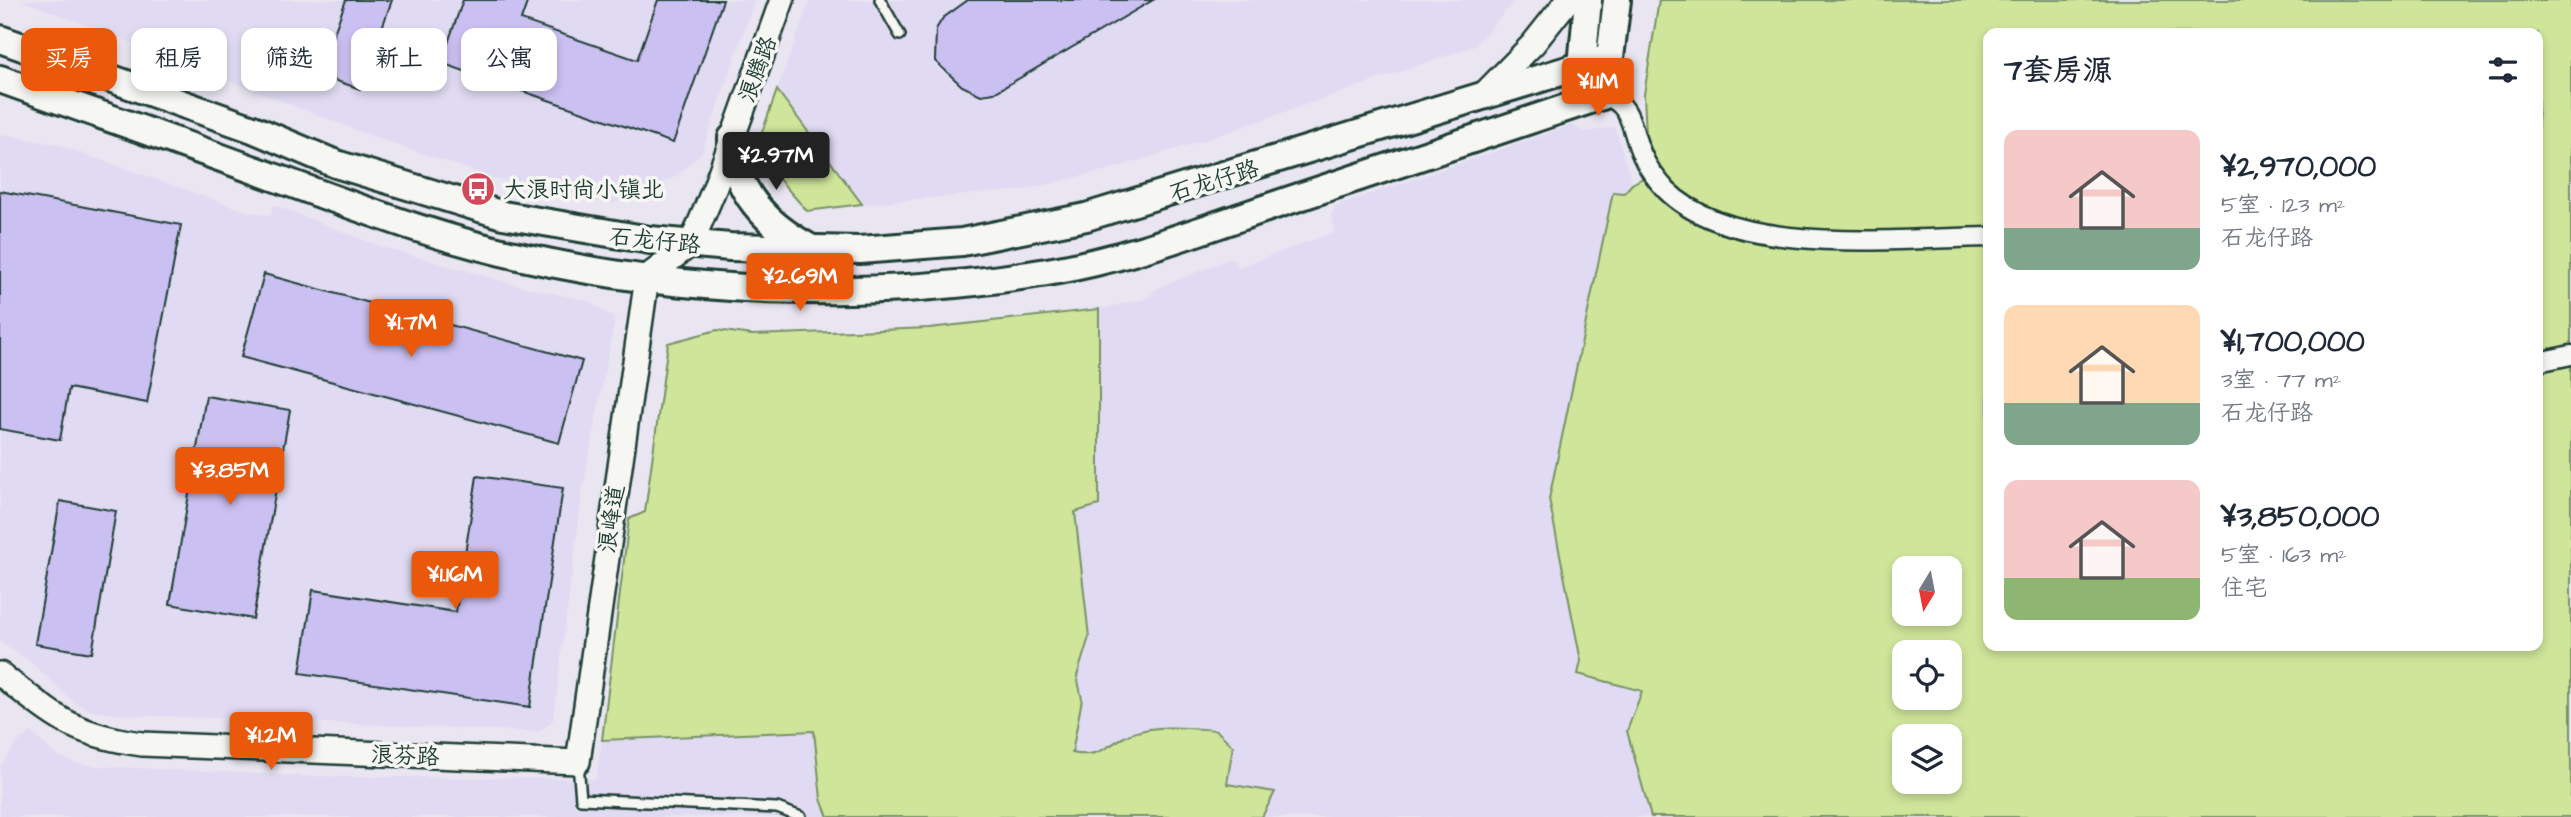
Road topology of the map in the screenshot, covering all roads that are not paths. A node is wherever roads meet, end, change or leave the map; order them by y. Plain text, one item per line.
1 (782, 0) edge
2 (880, 0) edge
3 (1568, 0) edge
4 (1588, 0) edge
5 (1617, 0) edge
6 (900, 35) dead end
7 (0, 39) edge
8 (1610, 57) junction
9 (1581, 66) junction
10 (0, 79) edge
11 (1605, 95) junction
12 (1482, 96) junction
13 (732, 138) junction
14 (1983, 237) edge
15 (691, 244) junction
16 (811, 249) junction
17 (647, 277) junction
18 (2571, 355) edge
19 (2543, 361) edge
20 (3, 684) edge
21 (578, 762) junction
22 (802, 817) edge

1 - 13 street, 浪腾路
2 - 6 lane
3 - 12 street
4 - 9 main road
5 - 8 main road
7 - 15 main road, 石龙仔路
8 - 9 main road, 石龙仔路
8 - 11 main road
9 - 11 main road
9 - 12 main road, 石龙仔路
10 - 17 main road, 石龙仔路
11 - 14 street
11 - 17 main road, 石龙仔路
12 - 16 main road, 石龙仔路
13 - 15 street, 浪腾路
13 - 16 main road
15 - 16 main road, 石龙仔路
15 - 17 street
17 - 21 street, 浪峰道
18 - 19 street
20 - 21 street, 浪芬路
21 - 22 lane

